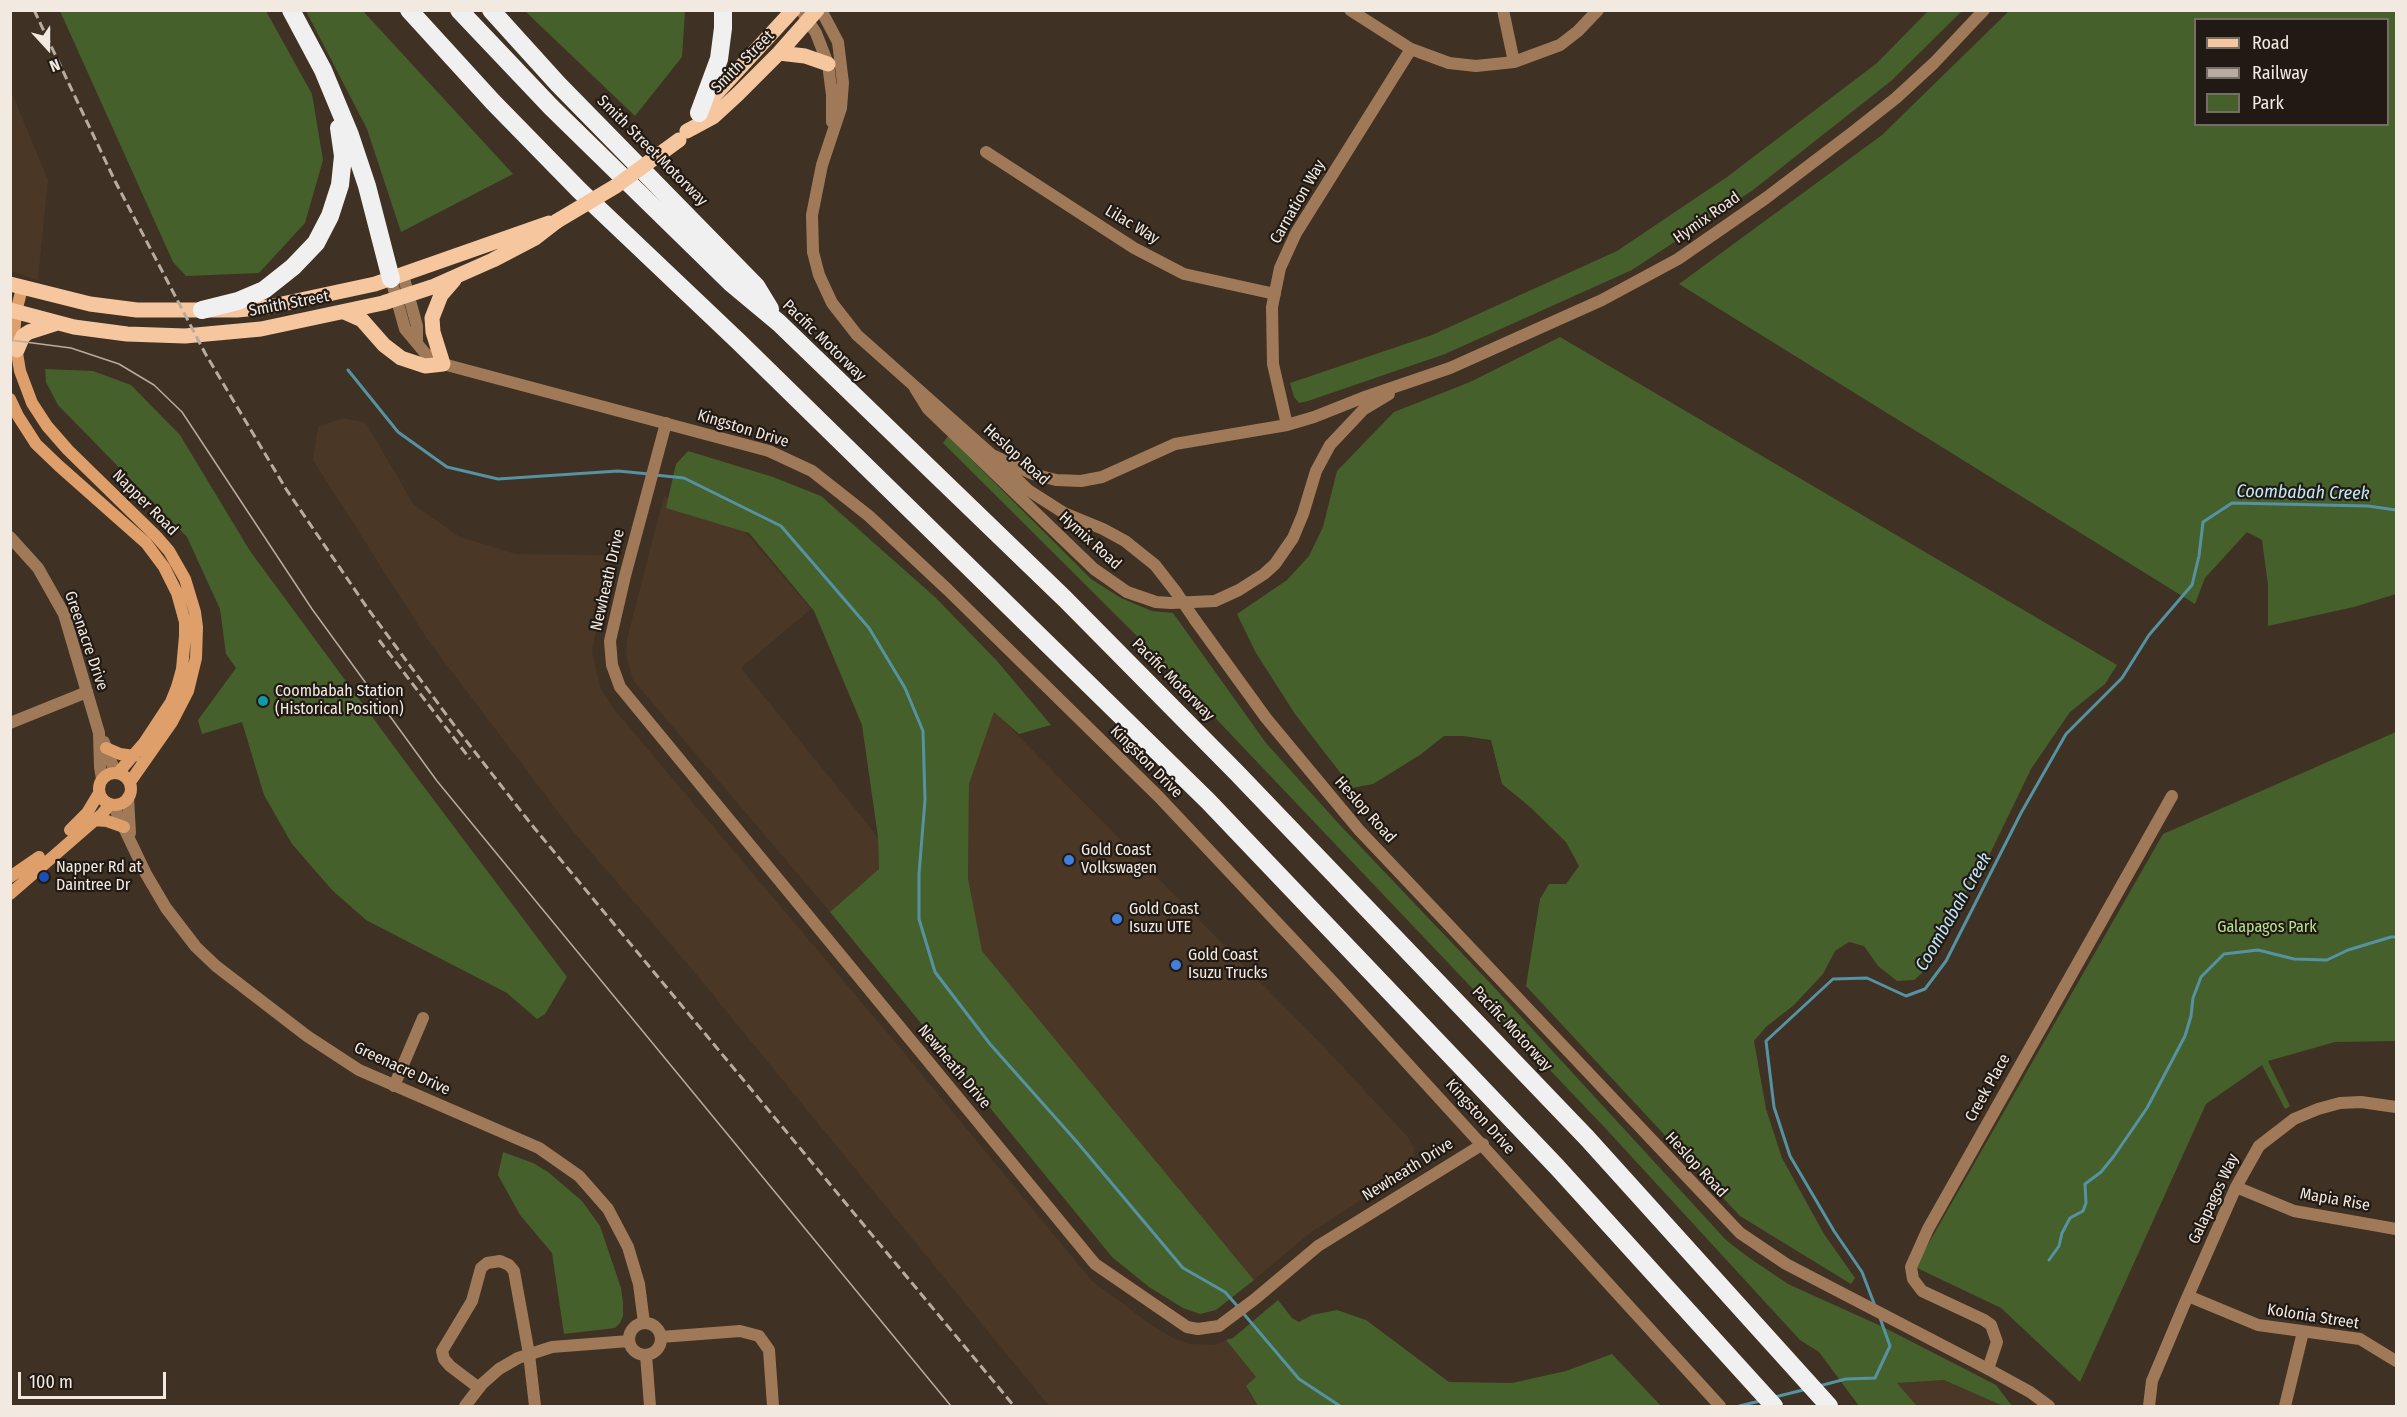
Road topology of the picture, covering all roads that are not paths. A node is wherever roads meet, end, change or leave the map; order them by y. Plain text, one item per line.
1 (291, 10) edge
2 (409, 10) edge
3 (459, 10) edge
4 (491, 10) edge
5 (723, 10) edge
6 (793, 10) edge
7 (1350, 10) edge
8 (1503, 10) edge
9 (1598, 10) edge
10 (1984, 10) edge
11 (812, 13) edge
12 (1411, 49) junction
13 (779, 54) junction
14 (1514, 62) junction
15 (828, 64) junction
16 (337, 100) junction
17 (699, 113) junction
18 (832, 132) junction
19 (683, 136) junction
20 (986, 152) dead end
21 (557, 221) junction
22 (458, 276) junction
23 (397, 277) junction
24 (16, 286) edge
25 (1275, 294) junction
26 (403, 297) junction
27 (202, 310) junction
28 (13, 311) edge
29 (344, 312) junction
30 (57, 323) junction
31 (779, 323) junction
32 (17, 350) junction
33 (443, 364) junction
34 (1405, 385) junction
35 (914, 386) junction
36 (10, 399) edge
37 (666, 423) junction
38 (1287, 424) junction
39 (993, 456) junction
40 (10, 537) edge
41 (87, 692) junction
42 (10, 723) edge
43 (99, 733) junction
44 (106, 748) junction
45 (134, 756) junction
46 (116, 773) junction
47 (102, 779) junction
48 (130, 782) junction
49 (99, 793) junction
50 (2172, 796) dead end
51 (128, 798) junction
52 (112, 804) junction
53 (93, 820) junction
54 (127, 832) junction
55 (10, 877) edge
56 (10, 894) edge
57 (423, 1018) dead end
58 (394, 1086) junction
59 (2397, 1107) edge
60 (1483, 1144) junction
61 (2236, 1187) junction
62 (2397, 1229) edge
63 (2188, 1296) junction
64 (644, 1323) junction
65 (2303, 1332) junction
66 (661, 1337) junction
67 (629, 1341) junction
68 (529, 1354) junction
69 (646, 1355) junction
70 (2397, 1360) edge
71 (1988, 1369) junction
72 (479, 1388) junction
73 (465, 1407) edge
74 (535, 1407) edge
75 (650, 1407) edge
76 (773, 1407) edge
77 (1720, 1407) edge
78 (1774, 1407) edge
79 (1829, 1407) edge
80 (2049, 1407) edge
81 (2149, 1407) edge
82 (2285, 1407) edge

1 - 16 highway
2 - 78 highway
3 - 31 highway, Pacific Motorway
4 - 31 highway, Smith Street Motorway
5 - 17 highway
6 - 17 main road, Smith Street
7 - 12 street
8 - 14 street
9 - 14 street
10 - 34 street, Hymix Road
11 - 13 main road, Smith Street
11 - 15 street, Heslop Road
11 - 18 street, Heslop Road
12 - 14 street
12 - 25 street, Carnation Way
13 - 15 main road
13 - 19 main road, Smith Street
15 - 18 street, Heslop Road
16 - 23 highway
16 - 27 highway
17 - 19 main road, Smith Street
18 - 35 street, Heslop Road
19 - 21 main road, Smith Street, bridge
20 - 25 street, Lilac Way
21 - 22 main road, Smith Street
21 - 23 main road, Smith Street
22 - 26 main road, Smith Street
22 - 33 main road
23 - 26 street, Kingston Drive
23 - 27 main road, Smith Street
24 - 27 main road, Smith Street
24 - 28 main road, Napper Road
25 - 38 street, Carnation Way
26 - 29 main road, Smith Street
26 - 33 street, Kingston Drive
28 - 30 main road, Smith Street
28 - 32 main road, Napper Road
29 - 30 main road, Smith Street
29 - 33 main road
30 - 32 main road
31 - 79 highway, Pacific Motorway
32 - 48 main road, Napper Road
33 - 37 street, Kingston Drive
34 - 35 street, Hymix Road
34 - 38 street, Hymix Road
35 - 39 street, Heslop Road
36 - 45 main road, Napper Road
37 - 60 street, Kingston Drive
37 - 60 street, Newheath Drive
38 - 39 street, Hymix Road
39 - 71 street, Heslop Road, bridge
40 - 41 street, Greenacre Drive
41 - 42 street
41 - 43 street, Greenacre Drive
43 - 44 street, Greenacre Drive
43 - 47 street, Greenacre Drive
44 - 45 main road
44 - 46 street, Greenacre Drive
45 - 46 main road, Napper Road
46 - 47 main road
46 - 48 main road
47 - 49 main road
48 - 51 main road
49 - 52 main road
49 - 55 main road
50 - 71 street, Creek Place
51 - 52 main road
51 - 54 street
52 - 53 main road
52 - 54 street, Greenacre Drive
53 - 54 main road
53 - 56 main road
54 - 58 street, Greenacre Drive
57 - 58 street
58 - 64 street, Greenacre Drive
59 - 61 street, Galapagos Way
60 - 77 street, Kingston Drive
61 - 62 street, Mapia Rise
61 - 63 street, Galapagos Way
63 - 65 street, Kolonia Street
63 - 81 street, Galapagos Way
64 - 66 street
64 - 67 street
65 - 70 street, Kolonia Street
65 - 82 street
66 - 69 street
66 - 76 street
67 - 68 street
67 - 69 street
68 - 72 street
68 - 72 street
68 - 74 street
69 - 75 street
71 - 80 street, Heslop Road
72 - 73 street

